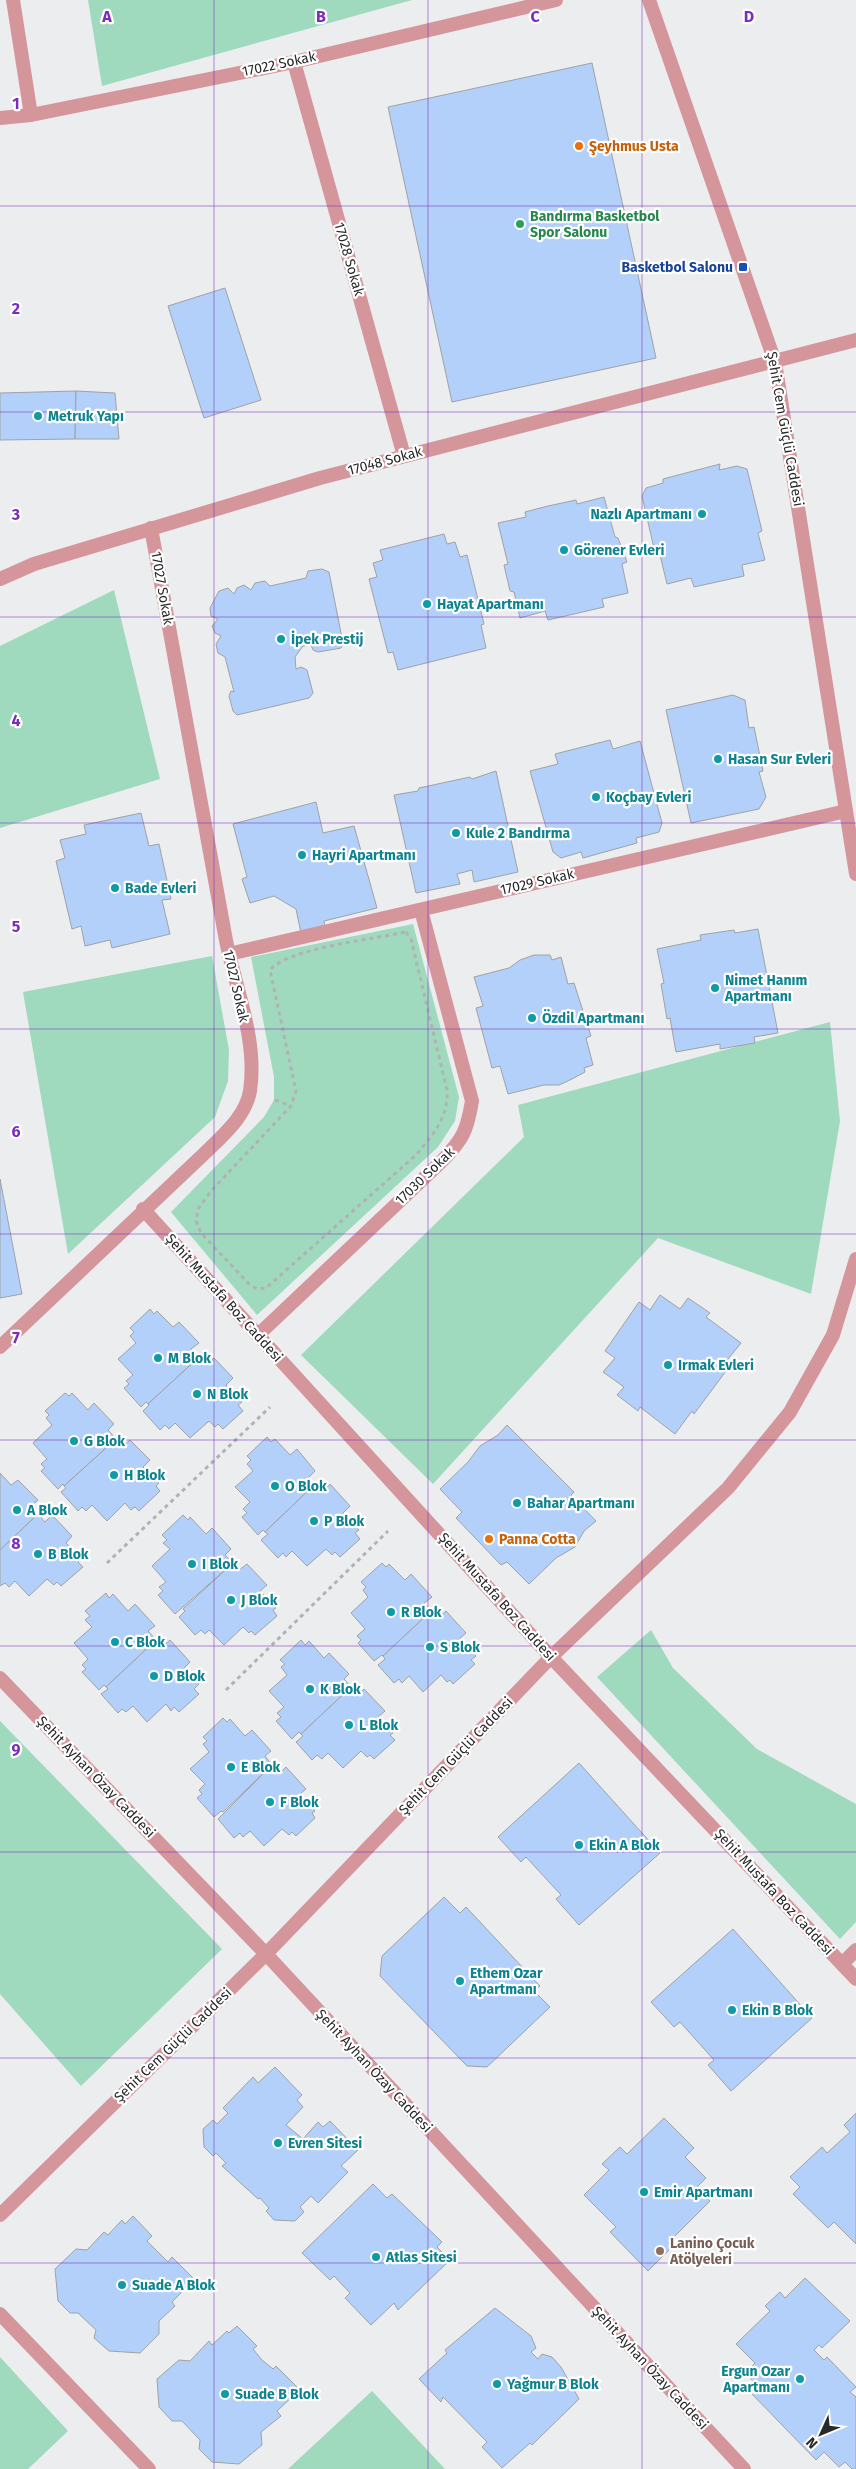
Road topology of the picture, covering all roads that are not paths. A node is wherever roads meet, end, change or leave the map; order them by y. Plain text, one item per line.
1 (13, 0) edge
2 (556, 0) edge
3 (649, 0) edge
4 (294, 62) junction
5 (31, 115) junction
6 (0, 118) edge
7 (856, 340) edge
8 (776, 362) junction
9 (404, 456) junction
10 (151, 528) junction
11 (0, 579) edge
12 (846, 811) junction
13 (856, 874) edge
14 (422, 910) junction
15 (229, 954) junction
16 (143, 1209) junction
17 (856, 1259) edge
18 (258, 1335) junction
19 (0, 1347) edge
20 (551, 1657) junction
21 (0, 1678) edge
22 (856, 1950) edge
23 (266, 1954) junction
24 (842, 1964) junction
25 (856, 1979) edge
26 (0, 2215) edge
27 (0, 2314) edge
28 (149, 2469) edge
29 (744, 2469) edge

1 - 5 street
2 - 4 street, 17022 Sokak
3 - 8 street, Şehit Cem Güçlü Caddesi
4 - 5 street, 17022 Sokak
4 - 9 street, 17028 Sokak
5 - 6 street, 17022 Sokak
7 - 8 street, 17048 Sokak
8 - 9 street, 17048 Sokak
8 - 12 street, Şehit Cem Güçlü Caddesi
9 - 10 street, 17048 Sokak
10 - 11 street, 17048 Sokak
10 - 15 street, 17027 Sokak
12 - 13 street, Şehit Cem Güçlü Caddesi
12 - 14 street, 17029 Sokak
14 - 15 street, 17029 Sokak
14 - 18 street, 17030 Sokak
15 - 16 street, 17027 Sokak
16 - 18 street, Şehit Mustafa Boz Caddesi
16 - 19 street, 17027 Sokak
17 - 20 street, Şehit Cem Güçlü Caddesi
18 - 20 street, Şehit Mustafa Boz Caddesi
20 - 23 street, Şehit Cem Güçlü Caddesi
20 - 24 street, Şehit Mustafa Boz Caddesi
21 - 23 street, Şehit Ayhan Özay Caddesi
22 - 24 street
23 - 26 street, Şehit Cem Güçlü Caddesi
23 - 29 street, Şehit Ayhan Özay Caddesi
24 - 25 street, Şehit Mustafa Boz Caddesi
27 - 28 street

